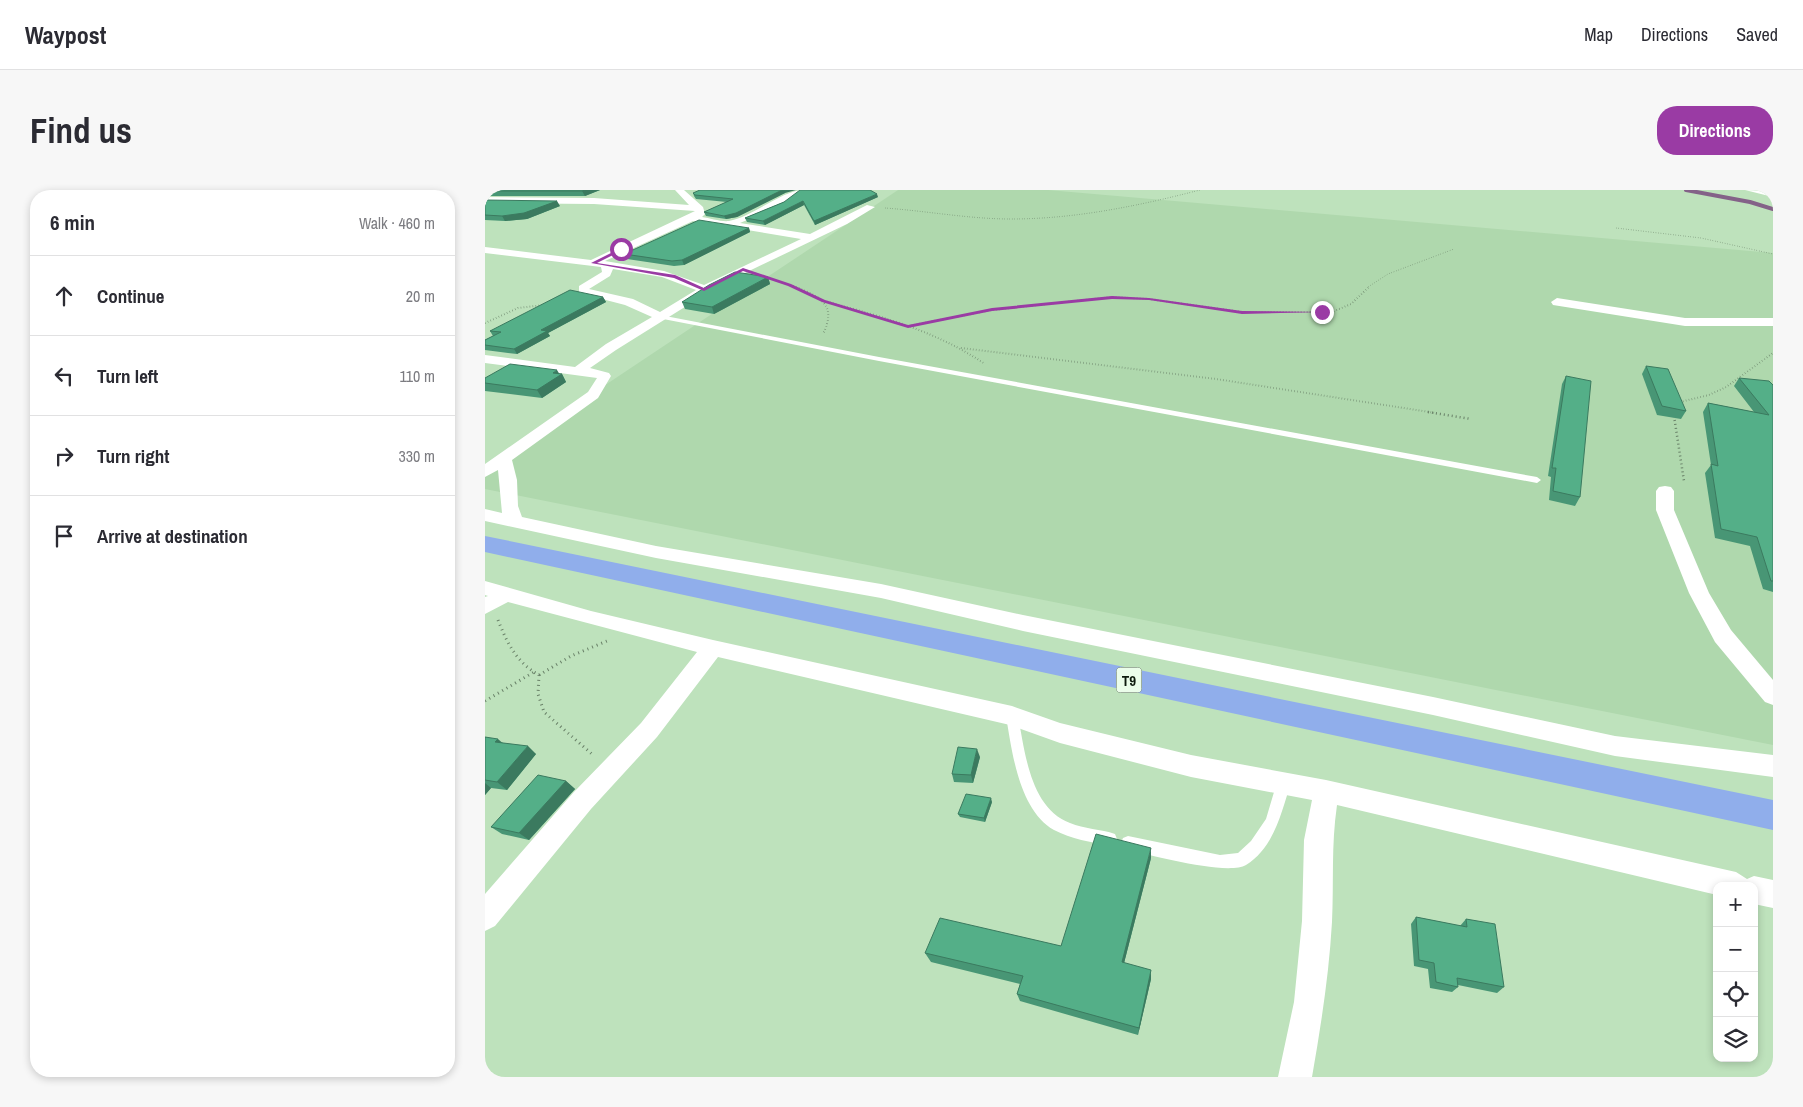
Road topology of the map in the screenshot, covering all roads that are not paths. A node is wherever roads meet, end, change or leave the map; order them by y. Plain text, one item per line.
1 (582, 190) edge
2 (679, 190) edge
3 (799, 190) edge
4 (1749, 190) edge
5 (1773, 194) edge
6 (485, 200) edge
7 (541, 200) junction
8 (870, 207) road end
9 (697, 213) junction
10 (728, 224) junction
11 (809, 237) junction
12 (488, 251) edge
13 (593, 263) junction
14 (606, 265) junction
15 (704, 290) junction
16 (1557, 302) dead end
17 (660, 317) junction
18 (1773, 322) edge
19 (485, 359) edge
20 (578, 371) junction
21 (503, 458) junction
22 (485, 472) edge
23 (1537, 480) dead end
24 (1665, 491) dead end
25 (485, 515) edge
26 (514, 522) junction
27 (485, 544) edge
28 (491, 598) edge
29 (713, 648) junction
30 (1773, 696) edge
31 (1012, 716) junction
32 (1773, 766) edge
33 (1284, 782) junction
34 (1326, 791) junction
35 (1773, 815) edge
36 (1719, 882) edge
37 (1758, 891) edge
38 (1773, 894) edge
39 (485, 916) edge
40 (1295, 1077) edge

1 - 7 street
2 - 9 street
3 - 10 street
4 - 5 street
6 - 7 street
7 - 9 street
8 - 11 street
9 - 10 street
9 - 13 street
10 - 11 street
11 - 15 street
12 - 13 street
13 - 14 street
14 - 15 street
14 - 17 street
15 - 17 street
16 - 18 street
17 - 20 street
17 - 23 lane
19 - 20 street
20 - 21 street
21 - 22 street
21 - 26 street
24 - 30 street
25 - 26 street
26 - 32 street
27 - 35 highway, T9
28 - 29 street
29 - 31 street
29 - 39 street
31 - 33 street
31 - 33 lane
33 - 34 street
34 - 36 street
34 - 40 street
37 - 38 street

